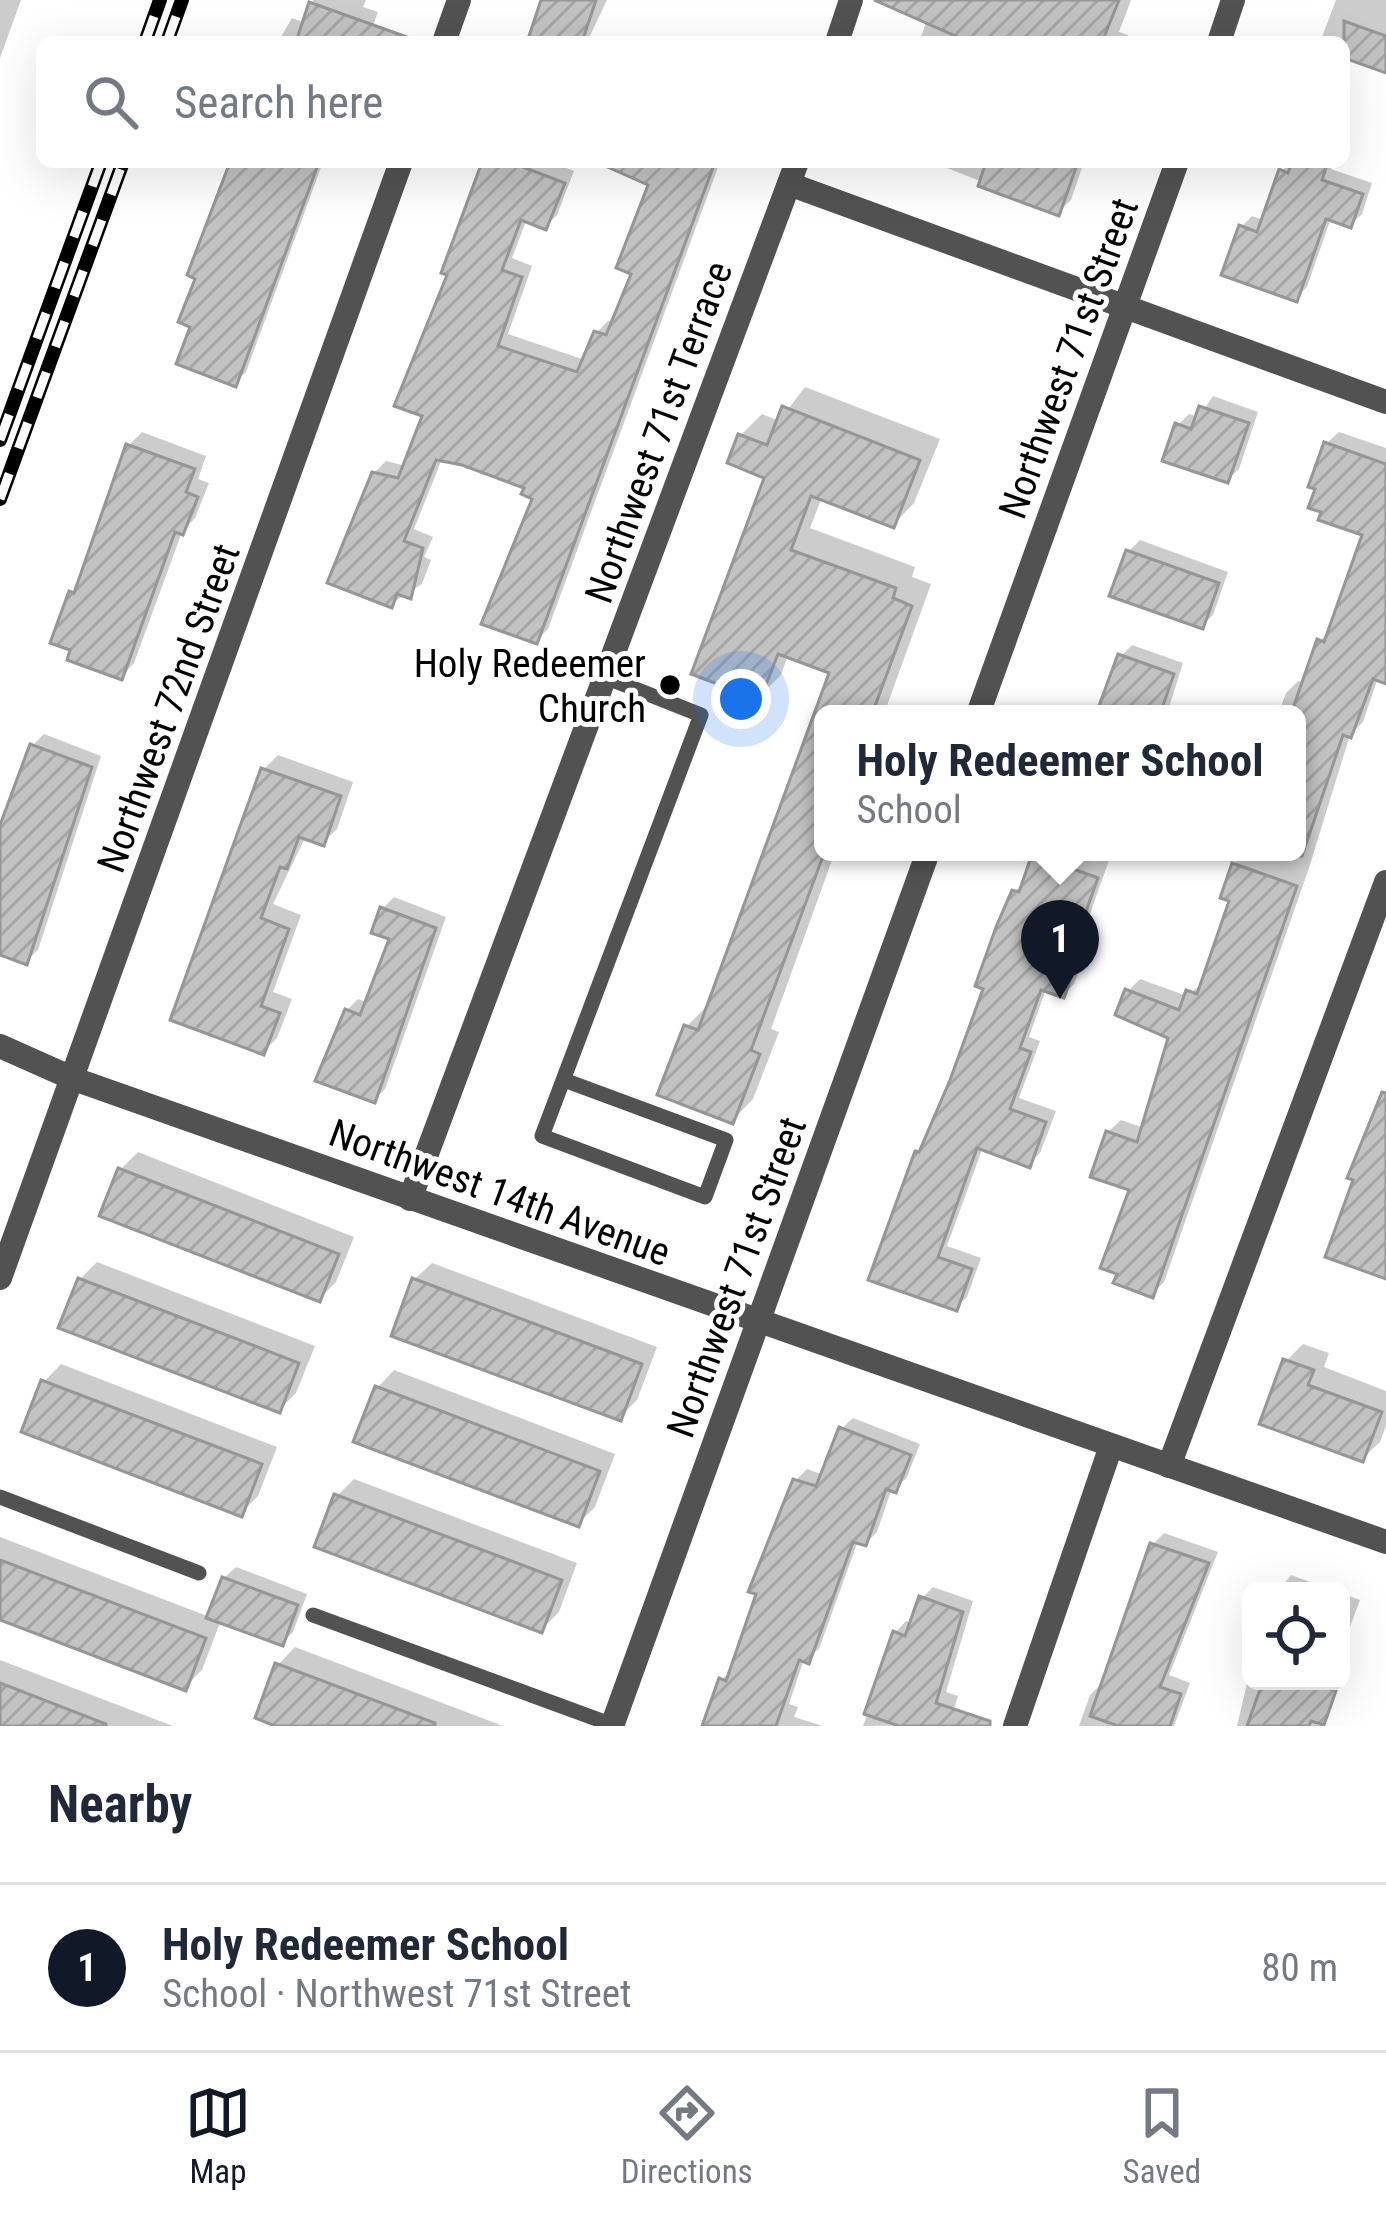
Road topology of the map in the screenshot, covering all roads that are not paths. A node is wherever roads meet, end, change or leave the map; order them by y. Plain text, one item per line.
1 (459, 0) edge
2 (851, 0) edge
3 (1233, 0) edge
4 (446, 36) edge
5 (839, 36) edge
6 (1221, 36) edge
7 (399, 168) edge
8 (1175, 168) edge
9 (793, 173) edge
10 (1126, 304) junction
11 (1386, 402) edge
12 (605, 677) junction
13 (981, 705) edge
14 (925, 861) edge
15 (1386, 882) edge
16 (0, 1046) edge
17 (74, 1079) junction
18 (564, 1080) junction
19 (410, 1199) junction
20 (0, 1278) edge
21 (758, 1322) junction
22 (1111, 1446) junction
23 (1169, 1466) junction
24 (0, 1497) edge
25 (1386, 1543) edge
26 (199, 1573) dead end
27 (313, 1615) dead end
28 (612, 1725) edge
29 (1015, 1726) edge

1 - 4 street
2 - 5 street
3 - 6 street
7 - 17 street, Northwest 72nd Street
8 - 10 street, Northwest 71st Street
9 - 10 street
9 - 12 street, Northwest 71st Terrace
10 - 11 street
10 - 13 street, Northwest 71st Street
12 - 18 lane
12 - 19 street, Northwest 71st Terrace
14 - 21 street, Northwest 71st Street
15 - 23 street
16 - 17 street, Northwest 14th Avenue
17 - 19 street, Northwest 14th Avenue
17 - 20 street, Northwest 72nd Street
18 - 18 lane
19 - 21 street, Northwest 14th Avenue
21 - 22 street, Northwest 14th Avenue
21 - 28 street, Northwest 71st Street
22 - 23 street, Northwest 14th Avenue
22 - 29 street
23 - 25 street, Northwest 14th Avenue
24 - 26 lane
27 - 28 lane

